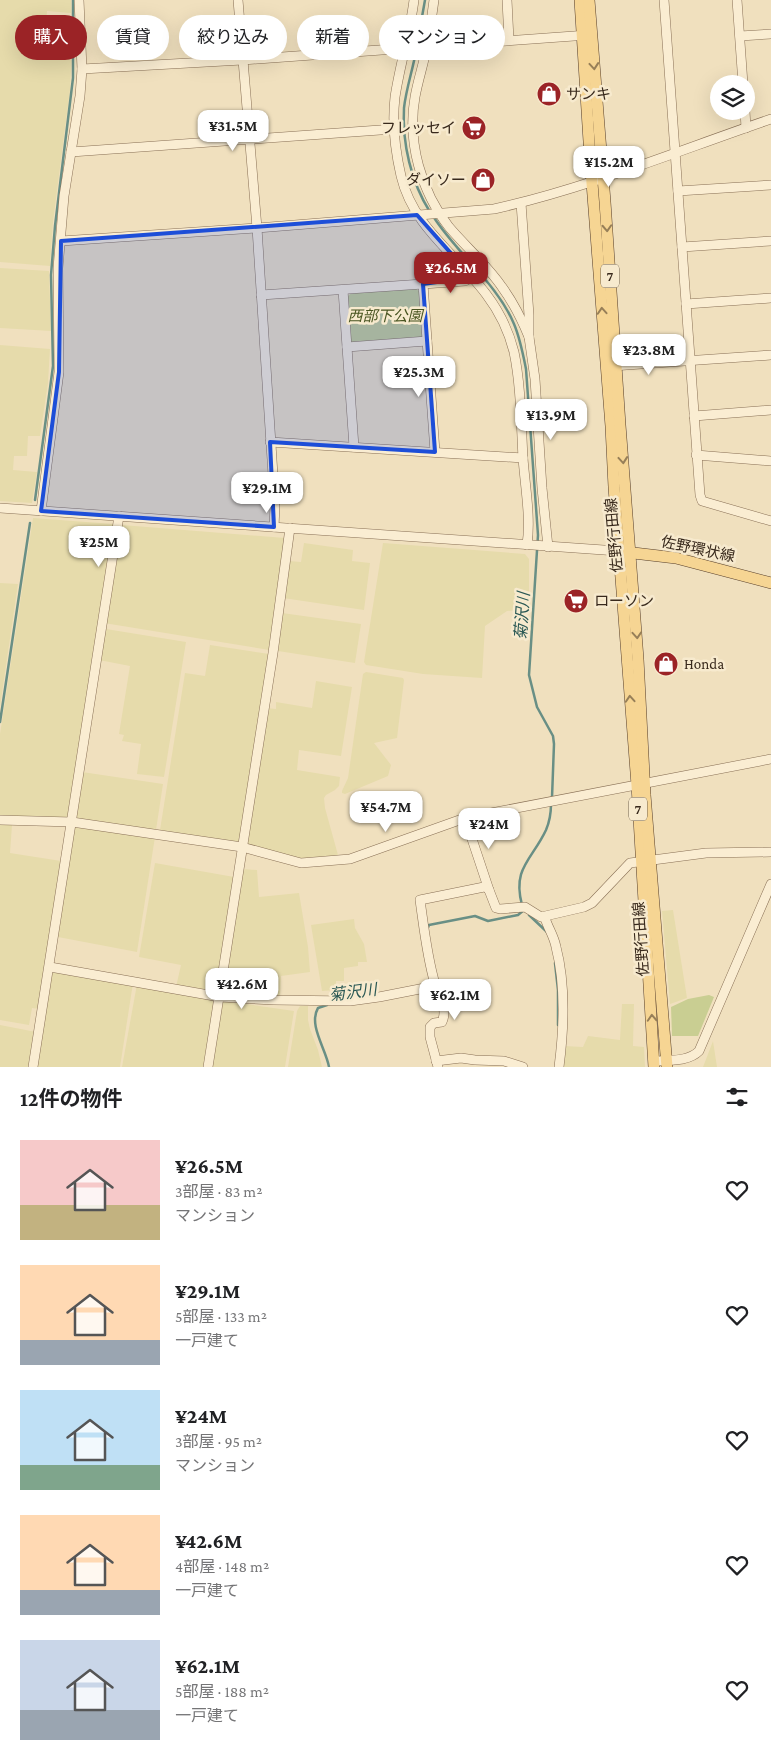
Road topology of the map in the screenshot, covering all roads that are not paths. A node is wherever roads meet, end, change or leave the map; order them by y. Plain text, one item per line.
1 (79, 0) edge
2 (238, 0) edge
3 (414, 0) edge
4 (434, 0) edge
5 (507, 0) edge
6 (580, 0) edge
7 (588, 0) edge
8 (664, 0) edge
9 (737, 0) edge
10 (239, 15) edge
11 (412, 15) edge
12 (431, 15) edge
13 (771, 34) edge
14 (587, 35) junction
15 (740, 36) junction
16 (505, 40) edge
17 (509, 40) junction
18 (379, 50) edge
19 (287, 57) edge
20 (242, 60) joint
21 (405, 60) edge
22 (422, 60) edge
23 (82, 69) junction
24 (742, 75) edge
25 (771, 119) edge
26 (746, 120) edge
27 (746, 128) junction
28 (394, 129) junction
29 (249, 139) junction
30 (71, 152) junction
31 (675, 153) junction
32 (603, 177) junction
33 (592, 181) junction
34 (771, 184) edge
35 (678, 191) junction
36 (521, 203) junction
37 (439, 214) junction
38 (419, 215) junction
39 (256, 228) junction
40 (61, 241) junction
41 (771, 241) edge
42 (682, 247) junction
43 (472, 277) junction
44 (423, 284) junction
45 (343, 290) junction
46 (261, 295) junction
47 (771, 298) edge
48 (686, 304) junction
49 (529, 337) junction
50 (427, 342) junction
51 (347, 348) junction
52 (771, 355) edge
53 (690, 361) junction
54 (611, 366) junction
55 (771, 410) edge
56 (694, 416) junction
57 (270, 442) junction
58 (354, 447) junction
59 (435, 452) junction
60 (696, 455) junction
61 (523, 458) junction
62 (771, 461) edge
63 (0, 508) edge
64 (41, 511) junction
65 (119, 516) junction
66 (771, 521) edge
67 (274, 527) junction
68 (290, 528) junction
69 (530, 545) junction
70 (546, 546) junction
71 (618, 551) junction
72 (631, 552) junction
73 (771, 582) edge
74 (771, 760) edge
75 (641, 784) junction
76 (466, 818) junction
77 (0, 820) edge
78 (72, 822) junction
79 (242, 848) junction
80 (771, 852) edge
81 (646, 860) junction
82 (771, 884) edge
83 (489, 890) junction
84 (545, 918) junction
85 (50, 967) junction
86 (435, 986) junction
87 (220, 997) junction
88 (437, 1064) edge
89 (654, 1064) edge
90 (666, 1064) edge
91 (33, 1067) edge
92 (208, 1067) edge
93 (523, 1067) edge
94 (559, 1067) edge

1 - 23 street
2 - 10 street
3 - 11 street
4 - 12 street
5 - 17 street
6 - 14 main road, 佐野行田線 / 7
7 - 14 main road, 佐野行田線 / 7
8 - 31 street
9 - 15 street
13 - 15 street
14 - 17 street
14 -> 32 main road, 佐野行田線 / 7
14 - 33 main road, 佐野行田線 / 7
15 - 24 street
16 - 17 street
18 - 19 street
20 - 23 street
20 - 29 street
21 - 28 street
22 - 37 street
23 - 30 street
25 - 27 street
26 - 27 street
27 - 31 street
28 - 29 street
28 - 38 street
29 - 30 street
29 - 39 street
30 - 40 street
31 - 32 street
31 - 35 street
32 - 33 street
32 -> 54 main road, 佐野行田線 / 7
33 - 36 street
54 -> 33 main road, 佐野行田線 / 7
34 - 35 street
35 - 42 street
36 - 37 street
36 - 49 street
37 - 38 street
37 - 49 street
38 - 39 street
38 - 43 street
39 - 40 street
39 - 46 street
40 - 64 street
41 - 42 street
42 - 48 street
43 - 44 street
43 - 61 street
44 - 45 street
44 - 50 street
45 - 46 street
45 - 51 street
46 - 57 street
47 - 48 street
48 - 53 street
49 - 70 street
50 - 51 street
50 - 59 street
51 - 58 street
52 - 53 street
53 - 54 street
53 - 56 street
54 - 71 main road, 佐野行田線 / 7
54 -> 72 main road, 佐野行田線 / 7
55 - 56 street
56 - 60 street
57 - 58 street
57 - 67 street
58 - 59 street
59 - 61 street
60 - 62 street
60 - 66 street
61 - 69 street
63 - 64 street
64 - 65 street
65 - 67 street
65 - 78 street
67 - 68 street
68 - 69 street
68 - 79 street
69 - 70 street
70 - 71 street
71 - 72 main road, 佐野環状線
75 -> 71 main road, 佐野行田線 / 7
72 - 73 main road, 佐野環状線
72 -> 75 main road, 佐野行田線 / 7
74 - 75 street
75 - 76 street
75 - 81 main road, 佐野行田線 / 7
76 - 79 street
76 - 83 street
77 - 78 street
78 - 79 street
78 - 85 street
79 - 87 street
80 - 81 street
81 - 84 street
89 -> 81 main road, 佐野行田線 / 7
81 - 90 main road, 佐野行田線 / 7
82 - 90 street
83 - 84 street
83 - 86 street
84 - 94 street
85 - 87 street
85 - 91 street
86 - 87 street
86 - 88 street
87 - 92 street
88 - 93 street
89 - 90 street

